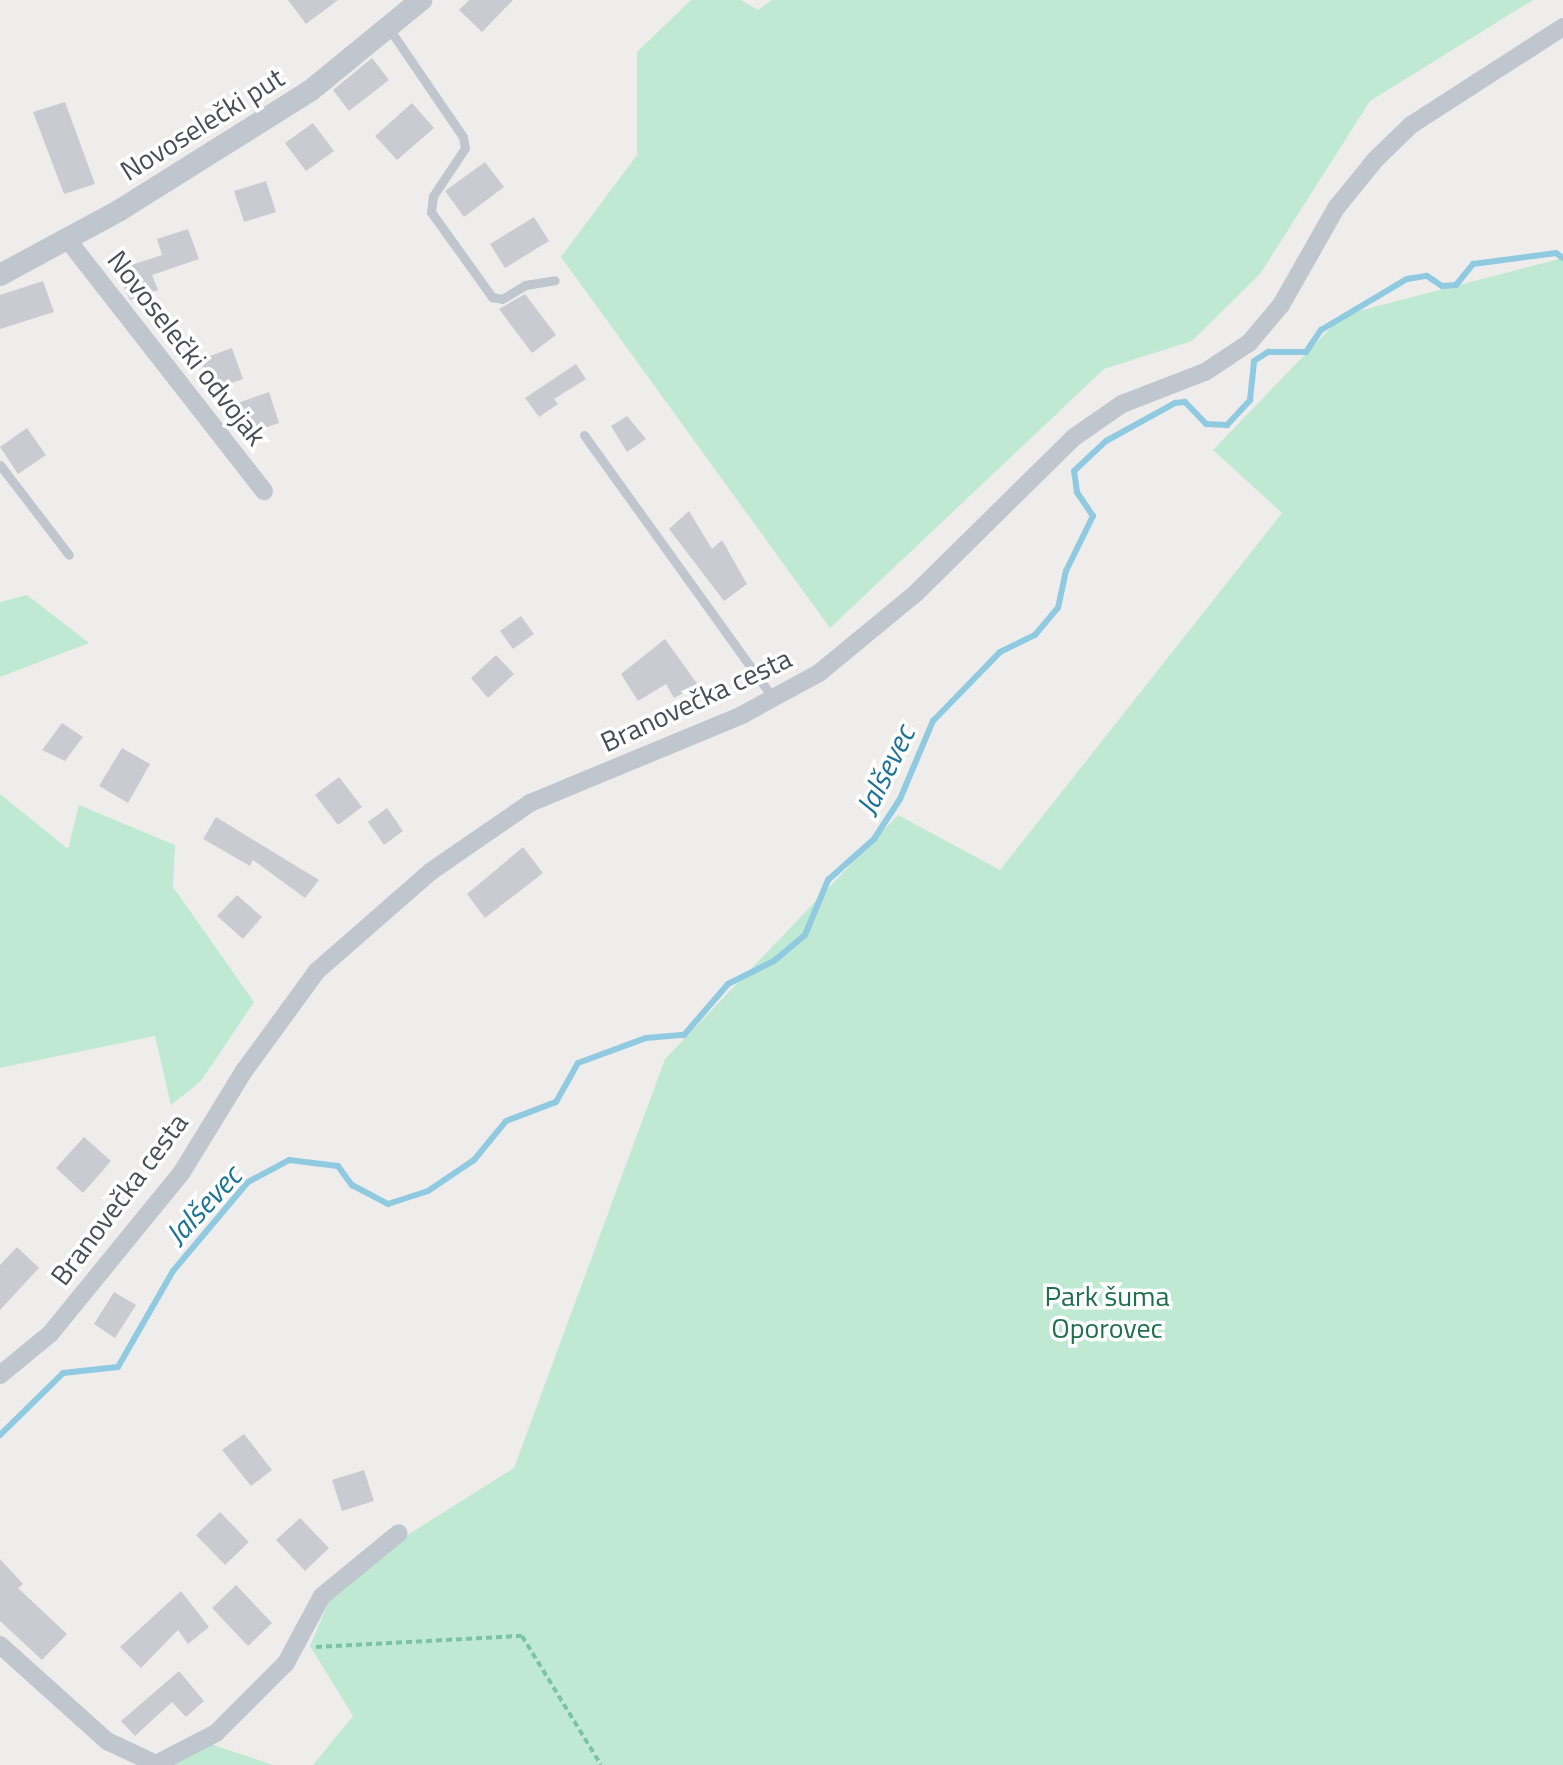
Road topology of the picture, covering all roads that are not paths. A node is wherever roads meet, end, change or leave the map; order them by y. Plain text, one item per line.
1 (421, 0) edge
2 (388, 27) junction
3 (1563, 27) edge
4 (67, 239) junction
5 (0, 275) edge
6 (555, 280) dead end
7 (584, 435) dead end
8 (0, 465) edge
9 (264, 491) dead end
10 (69, 555) dead end
11 (773, 698) junction
12 (0, 1375) edge
13 (399, 1533) dead end
14 (0, 1645) edge

1 - 2 street, Novoselečki put
2 - 4 street, Novoselečki put
2 - 6 lane
3 - 11 street, Branovečka cesta
4 - 5 street, Novoselečki put
4 - 9 street, Novoselečki odvojak
7 - 11 lane
8 - 10 lane
11 - 12 street, Branovečka cesta
13 - 14 street

